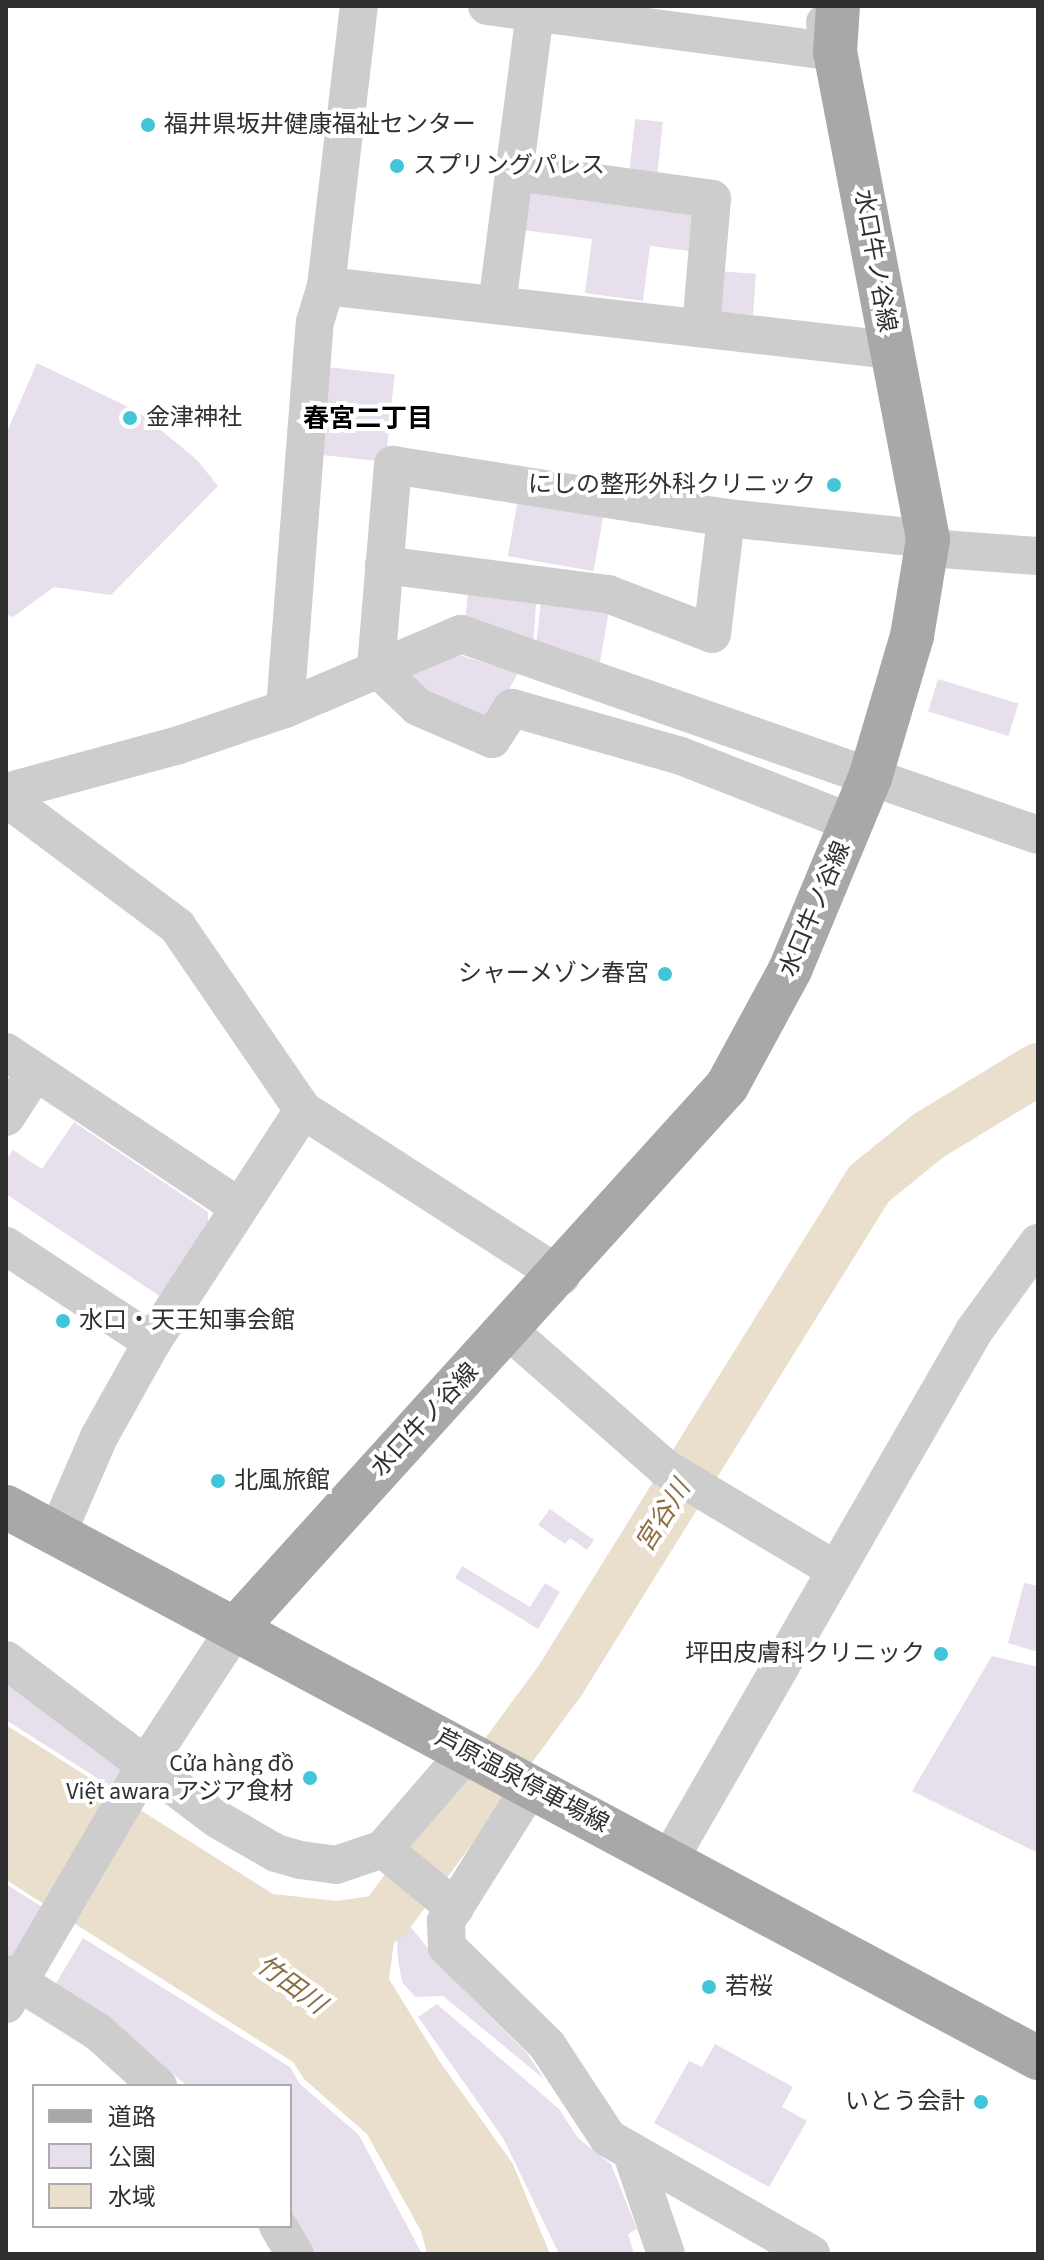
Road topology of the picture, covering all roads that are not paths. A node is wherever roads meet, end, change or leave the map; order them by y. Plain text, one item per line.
1 (359, 6) edge
2 (487, 6) edge
3 (820, 6) edge
4 (838, 6) edge
5 (535, 12) junction
6 (835, 52) junction
7 (516, 172) junction
8 (326, 286) junction
9 (497, 305) junction
10 (701, 328) junction
11 (891, 350) junction
12 (726, 518) junction
13 (928, 543) junction
14 (1038, 556) edge
15 (384, 565) junction
16 (376, 667) junction
17 (285, 709) junction
18 (870, 778) junction
19 (6, 795) edge
20 (852, 823) junction
21 (1038, 835) edge
22 (21, 1062) edge
23 (303, 1110) junction
24 (6, 1117) edge
25 (238, 1206) junction
26 (1038, 1243) edge
27 (6, 1246) edge
28 (561, 1276) junction
29 (508, 1330) junction
30 (152, 1342) junction
31 (6, 1507) edge
32 (57, 1534) junction
33 (834, 1569) junction
34 (235, 1629) junction
35 (6, 1660) edge
36 (467, 1752) junction
37 (147, 1763) junction
38 (522, 1781) junction
39 (383, 1849) junction
40 (669, 1860) junction
41 (455, 1908) junction
42 (15, 1982) edge
43 (1038, 2058) edge
44 (156, 2084) edge
45 (633, 2157) junction
46 (279, 2228) edge
47 (295, 2254) edge
48 (666, 2254) edge
49 (811, 2254) edge

1 - 8 street
2 - 5 street
3 - 6 street
4 - 6 main road, 水口牛ノ谷線
5 - 6 street
5 - 7 street
6 - 11 main road, 水口牛ノ谷線
7 - 9 street
7 - 10 street
8 - 9 street
8 - 17 street
9 - 10 street
10 - 11 street
11 - 13 main road, 水口牛ノ谷線
12 - 13 street
12 - 15 street
12 - 15 street
13 - 14 street
13 - 18 main road, 水口牛ノ谷線
15 - 16 street
16 - 17 street
16 - 18 street
16 - 20 street
17 - 19 street
18 - 20 main road, 水口牛ノ谷線
18 - 21 street
19 - 23 street
20 - 28 main road, 水口牛ノ谷線
22 - 24 street
22 - 25 street
23 - 25 street
23 - 28 street
25 - 30 street
26 - 33 street
27 - 30 street
28 - 29 main road, 水口牛ノ谷線
29 - 33 street
29 - 34 main road, 水口牛ノ谷線
30 - 32 street
31 - 32 main road, 芦原温泉停車場線
32 - 34 main road, 芦原温泉停車場線
33 - 40 street
34 - 36 main road, 芦原温泉停車場線
34 - 37 street
35 - 37 street
36 - 38 main road, 芦原温泉停車場線
36 - 39 street
37 - 39 street
37 - 42 street
38 - 40 main road, 芦原温泉停車場線
38 - 41 street
39 - 41 street
40 - 43 main road, 芦原温泉停車場線
41 - 45 street
42 - 44 street
45 - 48 street
45 - 49 street
46 - 47 street

